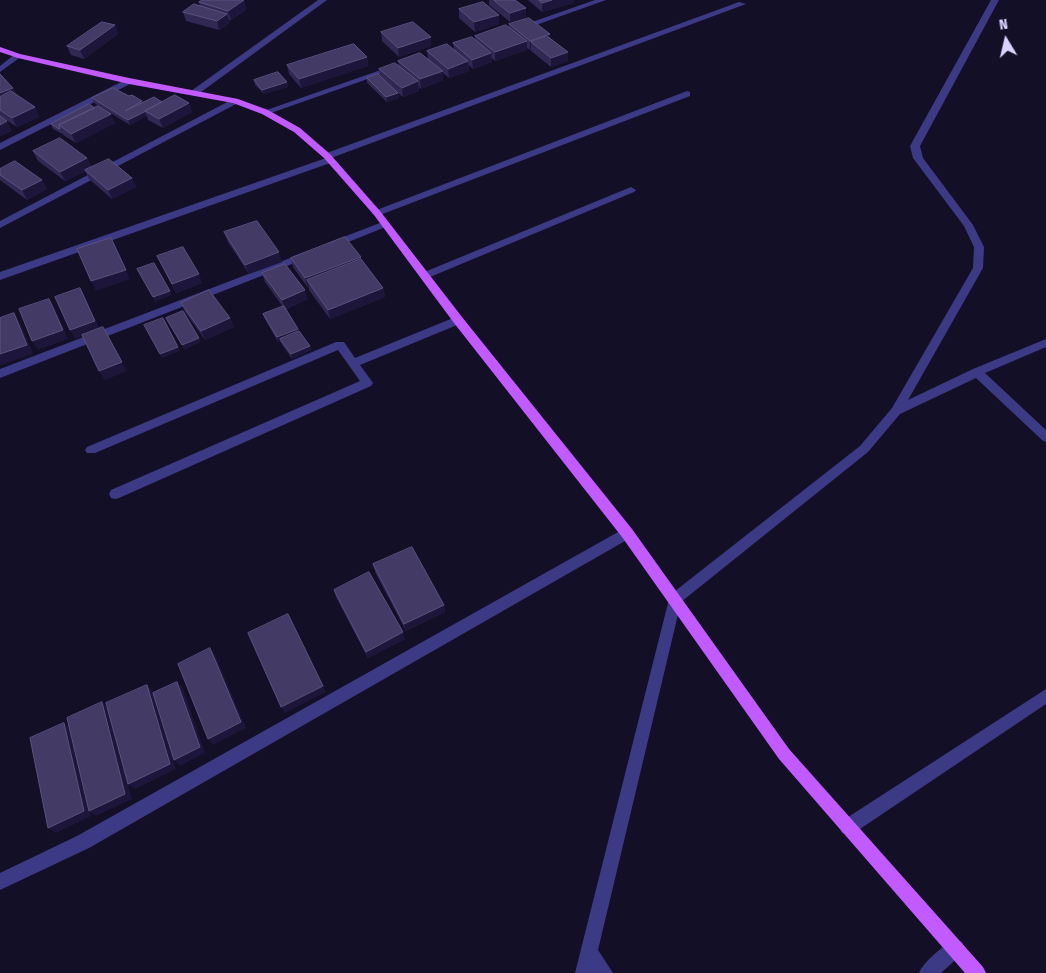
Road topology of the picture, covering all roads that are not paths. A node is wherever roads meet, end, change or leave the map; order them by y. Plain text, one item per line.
1 (323, 0) edge
2 (602, 0) edge
3 (995, 0) edge
4 (742, 4) dead end
5 (508, 31) edge
6 (0, 48) edge
7 (18, 56) junction
8 (405, 65) edge
9 (0, 70) edge
10 (129, 81) junction
11 (194, 93) junction
12 (687, 94) dead end
13 (235, 101) junction
14 (265, 112) junction
15 (0, 147) edge
16 (328, 158) junction
17 (630, 190) dead end
18 (378, 213) junction
19 (386, 224) junction
20 (0, 225) edge
21 (426, 275) junction
22 (0, 276) edge
23 (458, 320) junction
24 (1046, 343) edge
25 (353, 363) junction
26 (977, 372) junction
27 (0, 374) edge
28 (896, 411) junction
29 (1046, 437) edge
30 (90, 450) dead end
31 (115, 494) dead end
32 (627, 533) junction
33 (675, 599) junction
34 (1046, 696) edge
35 (848, 827) junction
36 (0, 882) edge
37 (956, 948) junction
38 (589, 951) junction
39 (584, 973) edge
40 (604, 973) edge
41 (928, 973) edge
42 (977, 973) edge

1 - 11 street
2 - 5 street
3 - 28 street
4 - 16 street
6 - 7 main road
7 - 9 street
7 - 10 main road
8 - 14 street
10 - 11 main road
10 - 15 street
11 - 13 main road
12 - 18 street
13 - 14 main road
13 - 20 street
14 - 16 main road
16 - 18 main road
16 - 22 street
17 - 21 street
18 - 19 main road
19 - 21 main road
19 - 27 street
21 - 23 main road
23 - 25 street
23 - 32 main road
24 - 26 street
25 - 30 street
25 - 31 street
26 - 28 street
26 - 29 street
28 - 33 street
32 - 33 main road
32 - 36 street
33 - 35 main road
33 - 38 street
34 - 35 street
35 - 37 main road
37 - 41 street
37 - 42 main road
38 - 39 street
38 - 40 street

